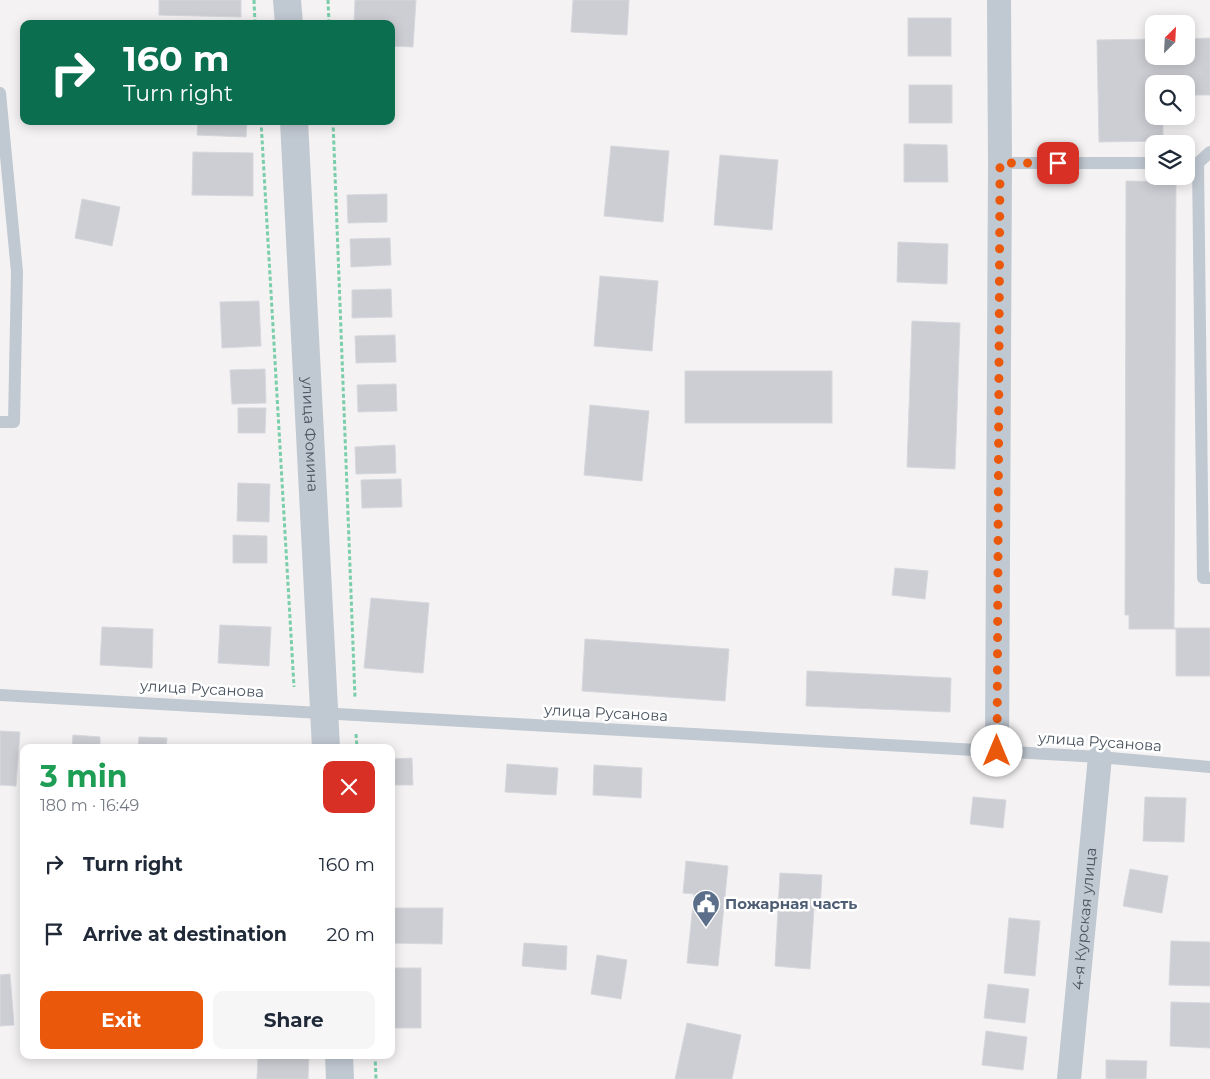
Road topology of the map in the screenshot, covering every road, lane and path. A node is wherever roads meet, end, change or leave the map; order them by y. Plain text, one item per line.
1 (254, 0) edge
2 (288, 0) edge
3 (328, 0) edge
4 (999, 0) edge
5 (255, 20) edge
6 (289, 20) edge
7 (329, 20) edge
8 (0, 93) edge
9 (261, 125) edge
10 (294, 125) edge
11 (333, 125) edge
12 (1210, 152) edge
13 (1195, 160) edge
14 (1000, 163) junction
15 (1145, 163) edge
16 (1193, 185) edge
17 (0, 422) edge
18 (1210, 578) edge
19 (0, 695) edge
20 (295, 711) junction
21 (324, 712) junction
22 (355, 715) junction
23 (326, 744) edge
24 (357, 744) edge
25 (997, 751) junction
26 (1100, 757) junction
27 (1210, 767) edge
28 (339, 1059) edge
29 (375, 1059) edge
30 (340, 1079) edge
31 (376, 1079) edge
32 (1069, 1079) edge

1 - 5 path
2 - 6 street
3 - 7 path
4 - 14 street
8 - 17 lane
9 - 20 path
10 - 21 street, улица Фомина
11 - 22 path
12 - 13 lane
14 - 15 lane
14 - 25 street
16 - 18 lane
19 - 20 lane, улица Русанова
20 - 21 lane, улица Русанова
21 - 22 lane, улица Русанова
21 - 23 street, улица Фомина
22 - 24 path
22 - 25 lane, улица Русанова
25 - 26 lane, улица Русанова
26 - 27 lane, улица Русанова
26 - 32 street, 4-я Курская улица
28 - 30 street
29 - 31 path

